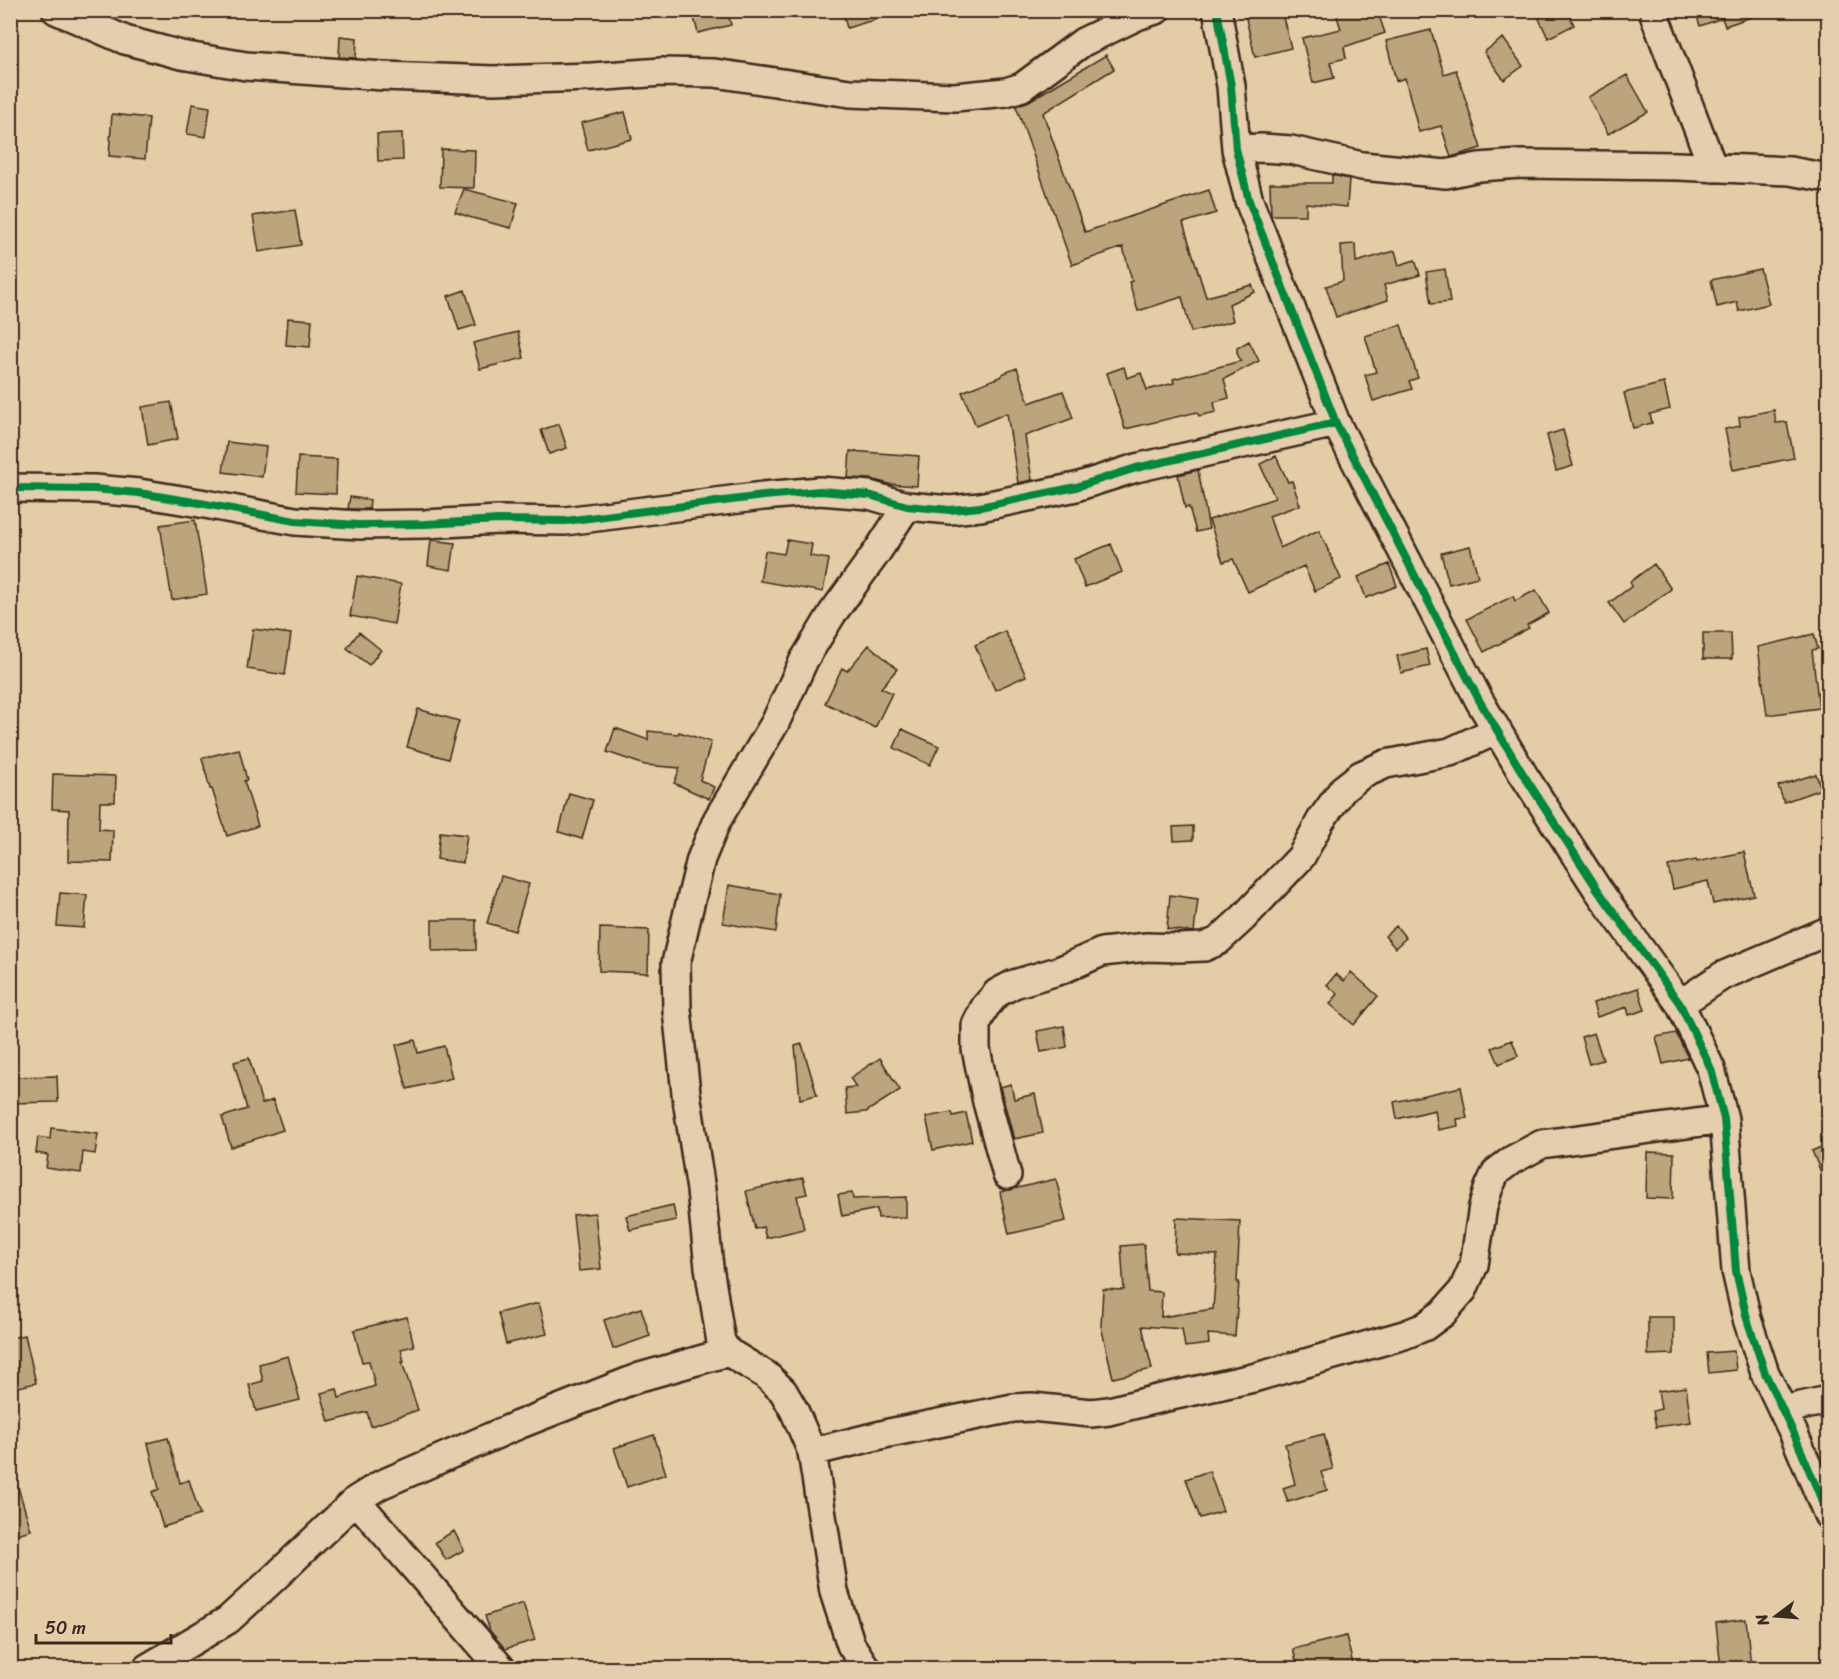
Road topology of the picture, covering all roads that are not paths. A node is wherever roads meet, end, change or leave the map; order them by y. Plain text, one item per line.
1 (56, 10) edge
2 (1156, 10) edge
3 (1217, 10) edge
4 (1655, 17) dead end
5 (1249, 149) junction
6 (1713, 168) junction
7 (1828, 178) edge
8 (1336, 423) junction
9 (10, 488) edge
10 (907, 506) junction
11 (1497, 730) junction
12 (1828, 931) edge
13 (1680, 1004) junction
14 (1724, 1119) junction
15 (1007, 1175) dead end
16 (728, 1352) junction
17 (1828, 1400) edge
18 (1783, 1410) junction
19 (812, 1452) junction
20 (356, 1500) junction
21 (1828, 1515) edge
22 (147, 1668) edge
23 (501, 1668) edge
24 (866, 1668) edge

1 - 2 street
3 - 5 street
4 - 6 street
5 - 6 street
5 - 8 street
6 - 7 street
8 - 10 street
8 - 11 street
9 - 10 street
10 - 16 street
11 - 13 street
11 - 15 street
12 - 13 street
13 - 14 street
14 - 18 street
14 - 19 street
16 - 19 street
16 - 20 street
17 - 18 street
18 - 21 street
19 - 24 street
20 - 22 street
20 - 23 street

